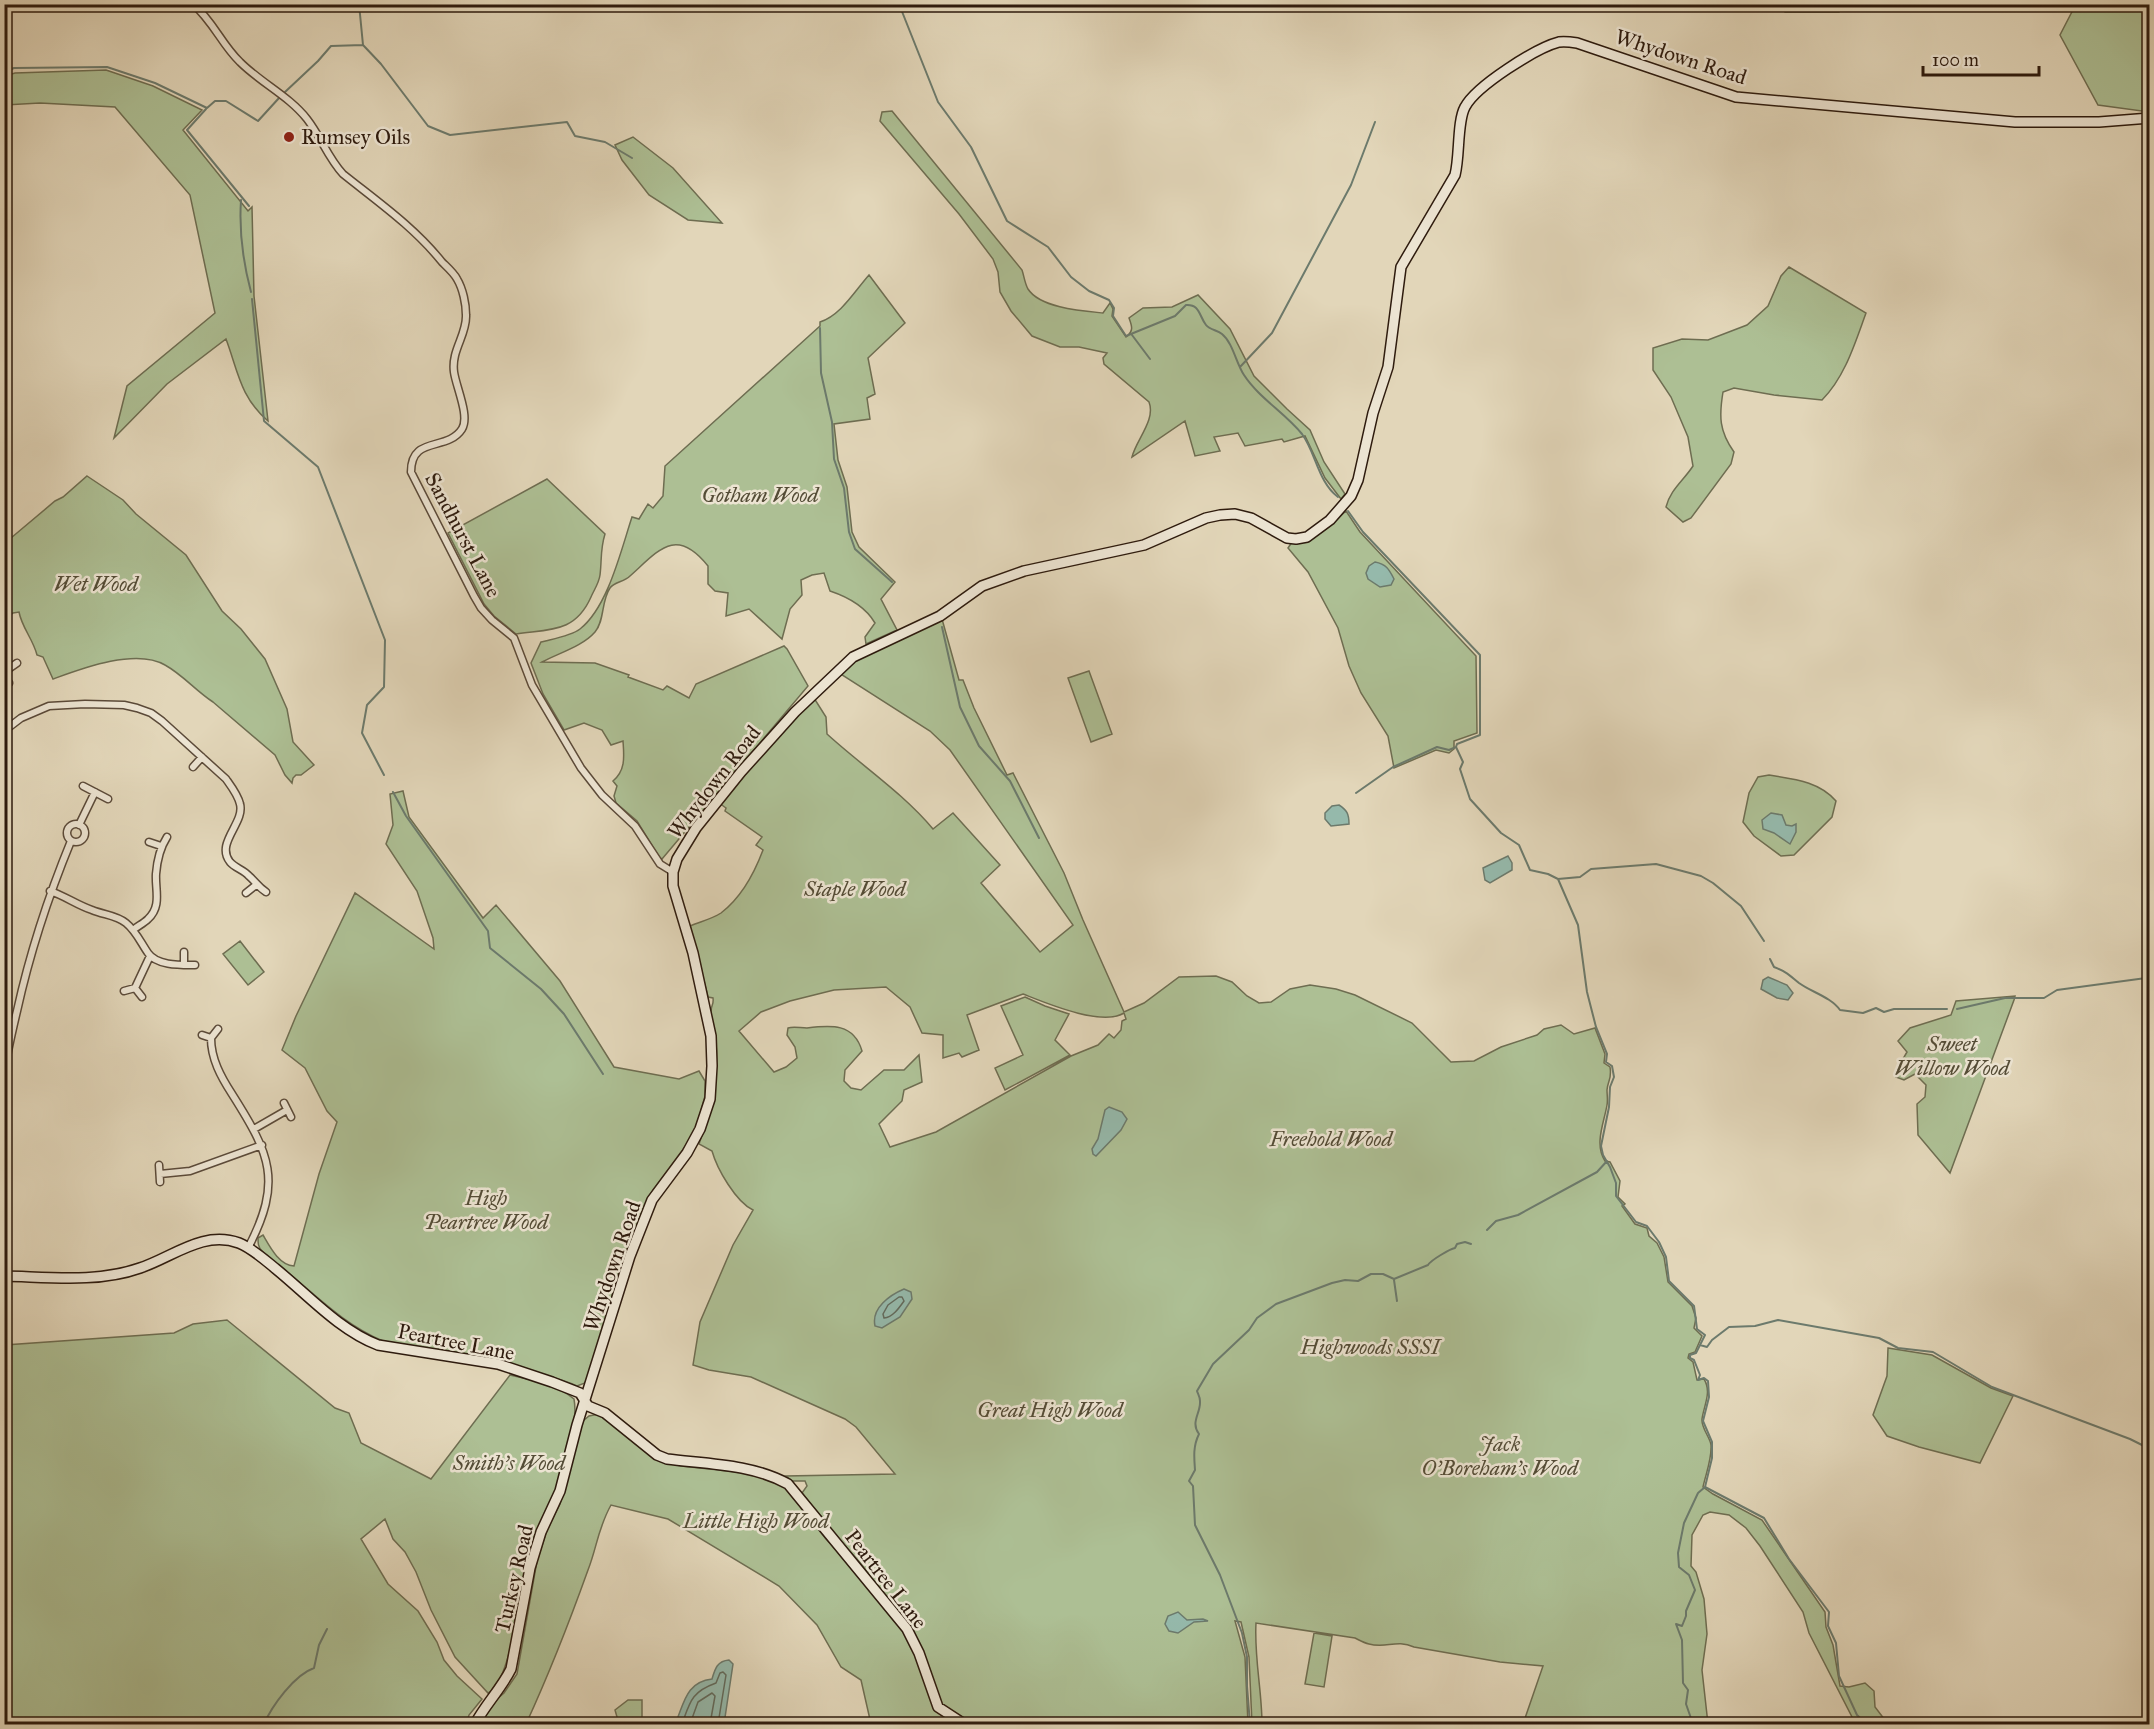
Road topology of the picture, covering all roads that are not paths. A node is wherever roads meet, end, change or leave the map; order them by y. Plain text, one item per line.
1 (194, 4) edge
2 (2150, 118) edge
3 (17, 663) dead end
4 (4, 672) edge
5 (4, 731) edge
6 (202, 757) junction
7 (194, 767) dead end
8 (83, 786) dead end
9 (95, 792) junction
10 (108, 799) dead end
11 (79, 825) junction
12 (166, 837) dead end
13 (71, 841) junction
14 (149, 842) dead end
15 (161, 846) junction
16 (673, 872) junction
17 (256, 885) junction
18 (50, 891) junction
19 (266, 892) dead end
20 (246, 893) dead end
21 (133, 930) junction
22 (184, 952) dead end
23 (150, 956) junction
24 (183, 965) junction
25 (195, 965) dead end
26 (135, 988) junction
27 (124, 992) dead end
28 (142, 998) dead end
29 (218, 1029) dead end
30 (202, 1035) dead end
31 (212, 1038) junction
32 (4, 1074) edge
33 (291, 1117) dead end
34 (254, 1129) junction
35 (261, 1145) junction
36 (159, 1165) dead end
37 (160, 1174) junction
38 (160, 1182) dead end
39 (248, 1248) junction
40 (4, 1276) edge
41 (585, 1400) junction
42 (474, 1725) edge
43 (964, 1725) edge

1 - 16 street, Sandhurst Lane
2 - 16 street, Whydown Road
3 - 4 street
5 - 6 street
6 - 7 street
6 - 17 street
8 - 9 street
9 - 10 street
9 - 11 street
11 - 13 street
11 - 13 street
12 - 15 street
13 - 18 street
14 - 15 street
15 - 21 street
16 - 41 street, Whydown Road
17 - 19 street
17 - 20 street
18 - 21 street
18 - 32 street
21 - 23 street
22 - 24 street
23 - 24 street
23 - 26 street
24 - 25 street
26 - 27 street
26 - 28 street
29 - 31 street
30 - 31 street
31 - 34 street
33 - 34 street
34 - 35 street
35 - 37 street
35 - 39 street
36 - 37 street
37 - 38 street
39 - 40 street, Peartree Lane
39 - 41 street, Peartree Lane
41 - 42 street, Turkey Road
41 - 43 street, Peartree Lane

